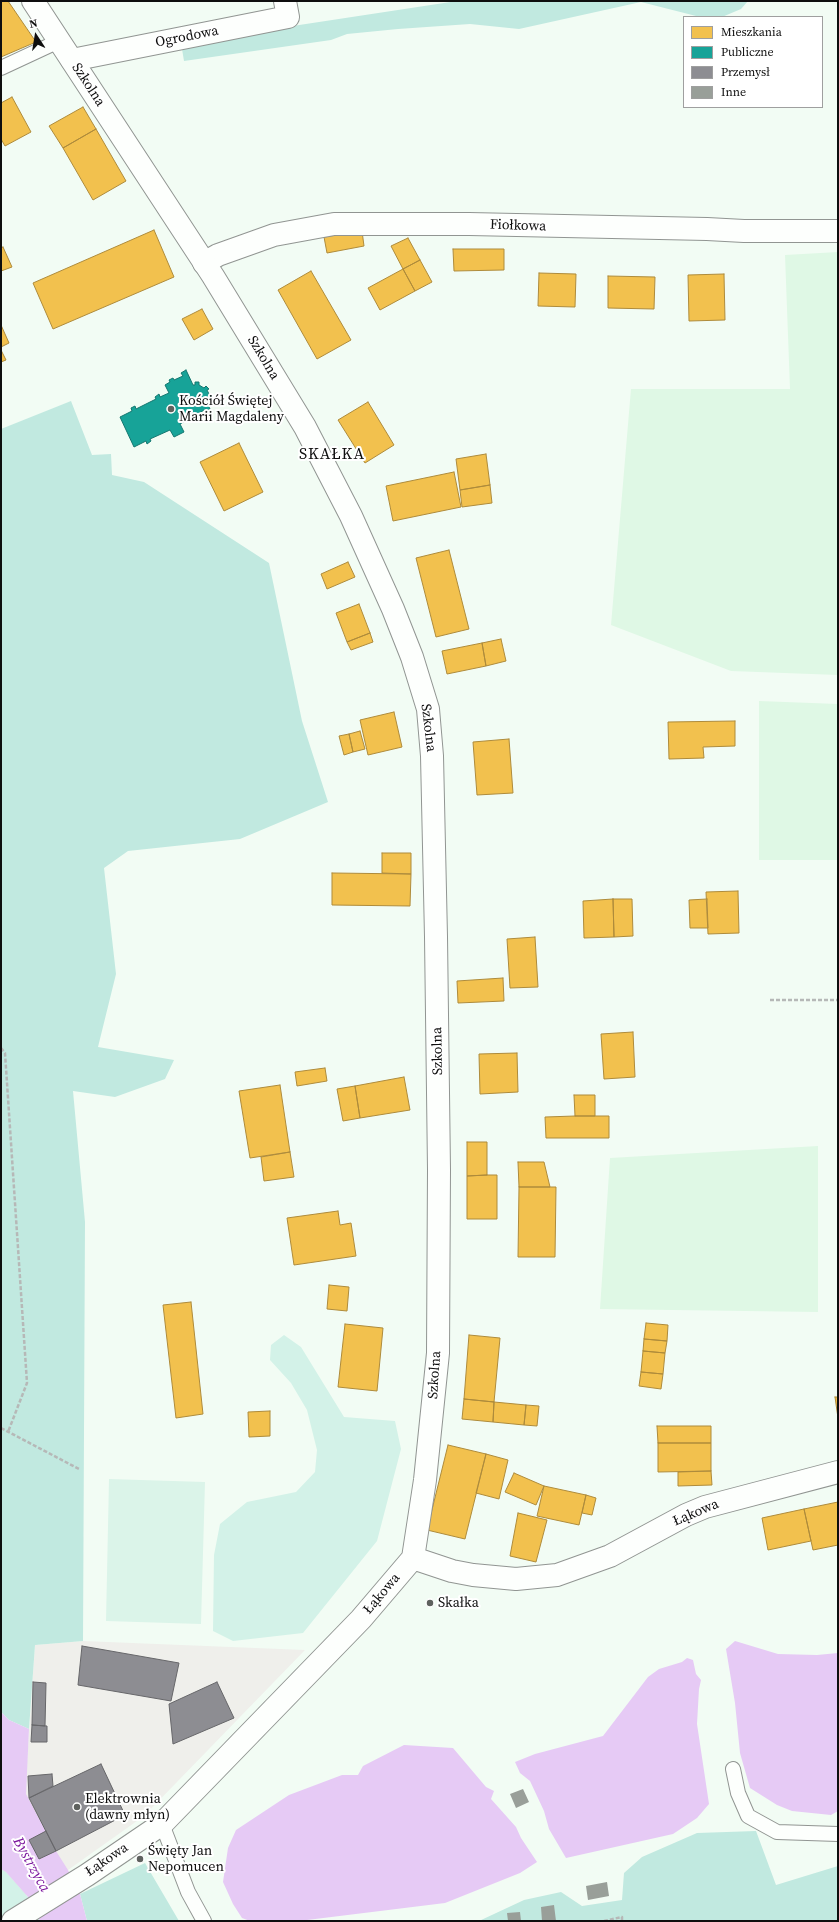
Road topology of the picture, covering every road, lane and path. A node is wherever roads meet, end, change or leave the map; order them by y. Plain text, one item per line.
1 (33, 1) edge
2 (285, 1) edge
3 (59, 41) junction
4 (72, 60) junction
5 (1, 68) edge
6 (838, 231) edge
7 (204, 263) junction
8 (770, 1000) dead end
9 (838, 1000) edge
10 (1, 1048) edge
11 (1, 1428) edge
12 (8, 1432) junction
13 (79, 1469) dead end
14 (838, 1472) edge
15 (413, 1558) junction
16 (733, 1769) dead end
17 (162, 1824) junction
18 (838, 1834) edge
19 (21, 1916) edge
20 (204, 1921) edge
21 (604, 1921) edge
22 (622, 1921) edge

1 - 3 street, Szkolna
2 - 4 street, Ogrodowa
3 - 4 street, Szkolna
3 - 5 lane
4 - 7 street, Szkolna
6 - 7 street, Fiołkowa
7 - 15 street, Szkolna
8 - 9 path
10 - 12 path
11 - 12 path
12 - 13 path
14 - 15 street, Łąkowa
15 - 17 street, Łąkowa
16 - 18 lane
17 - 19 street, Łąkowa
17 - 20 lane
21 - 22 path

